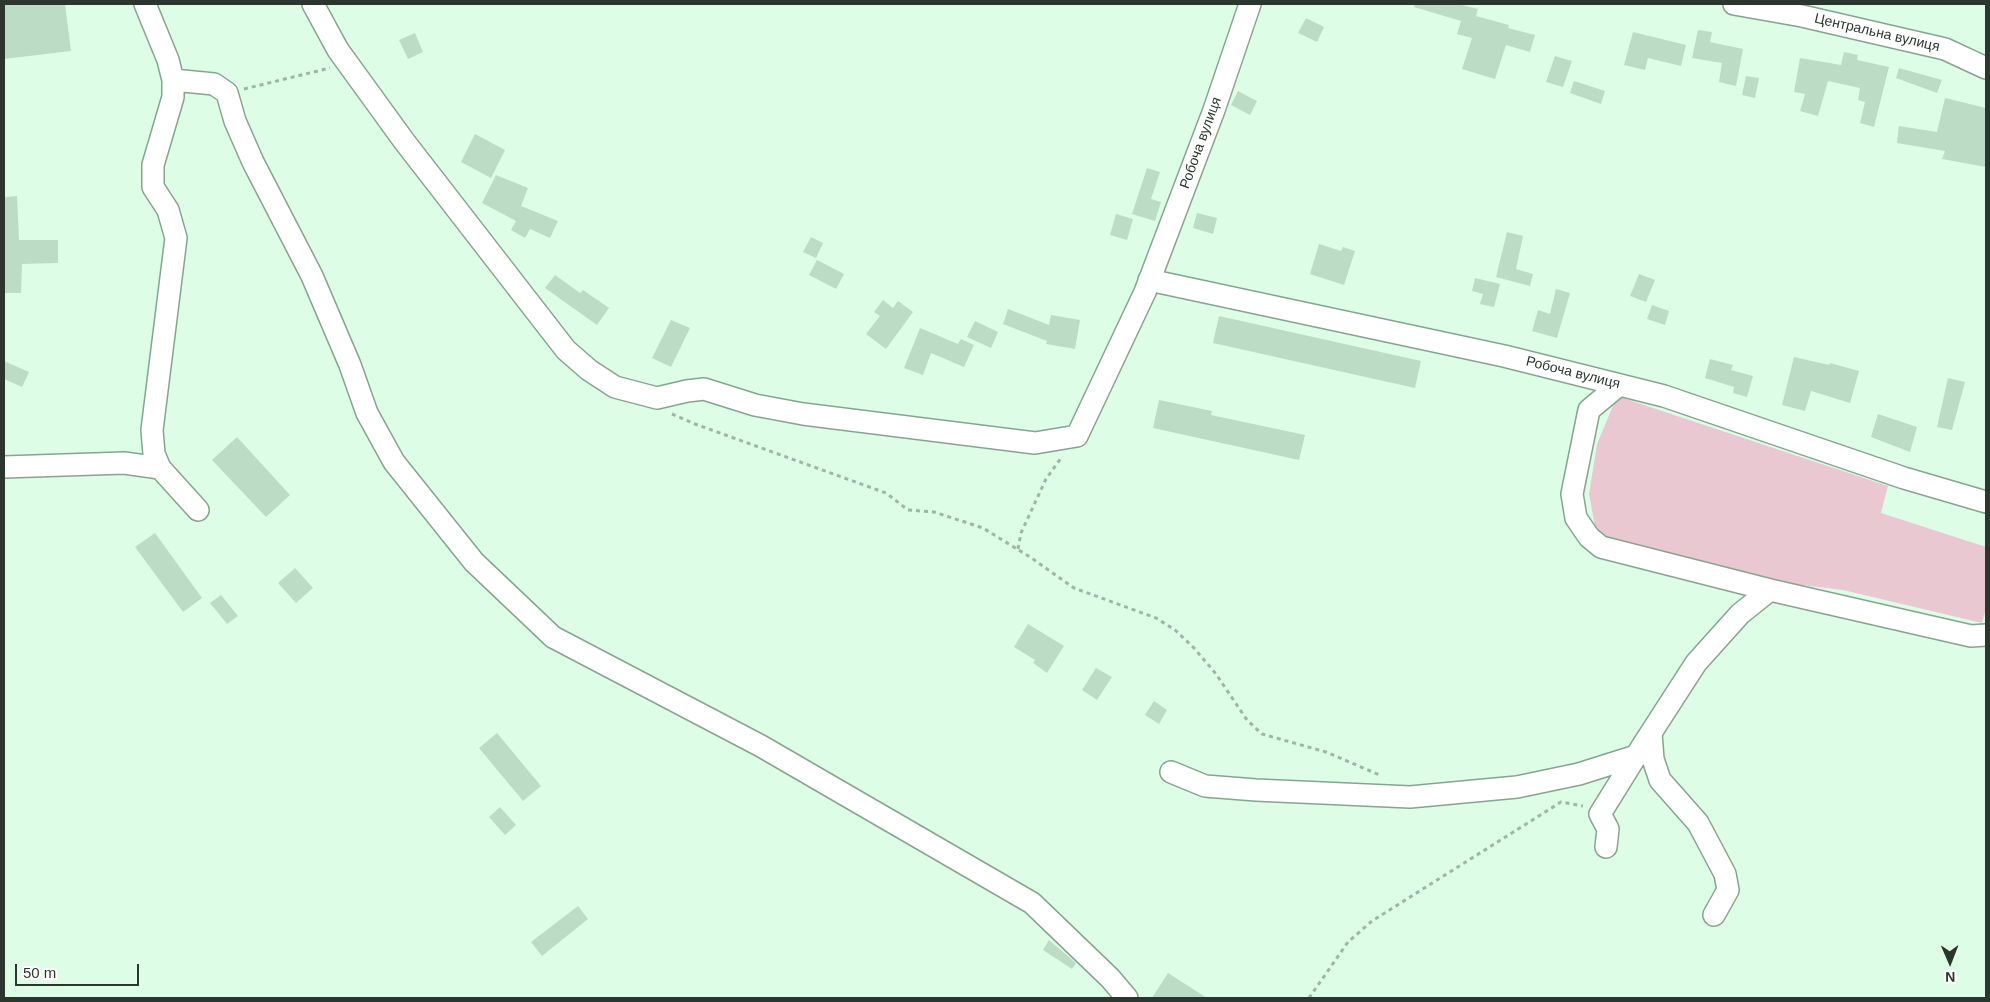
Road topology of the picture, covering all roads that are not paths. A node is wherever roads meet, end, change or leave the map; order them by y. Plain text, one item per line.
1 (145, 4) edge
2 (314, 4) edge
3 (1250, 4) edge
4 (1734, 4) edge
5 (1803, 10) edge
6 (1986, 68) edge
7 (172, 80) junction
8 (1149, 280) junction
9 (1619, 385) junction
10 (5, 464) edge
11 (160, 468) junction
12 (1986, 502) edge
13 (198, 510) dead end
14 (1770, 590) junction
15 (1986, 636) edge
16 (1651, 732) junction
17 (1636, 756) junction
18 (1171, 772) dead end
19 (1606, 847) dead end
20 (1714, 915) dead end
21 (1127, 998) edge

1 - 7 street
2 - 8 street, Робоча вулиця
3 - 8 street, Робоча вулиця
4 - 5 street, Центральна вулиця
5 - 6 street, Центральна вулиця
7 - 11 street
7 - 21 street
8 - 9 street, Робоча вулиця
9 - 12 street, Робоча вулиця
9 - 14 street
10 - 11 street
11 - 13 street
14 - 15 street
14 - 16 street
16 - 17 street
16 - 20 street
17 - 18 street
17 - 19 street

